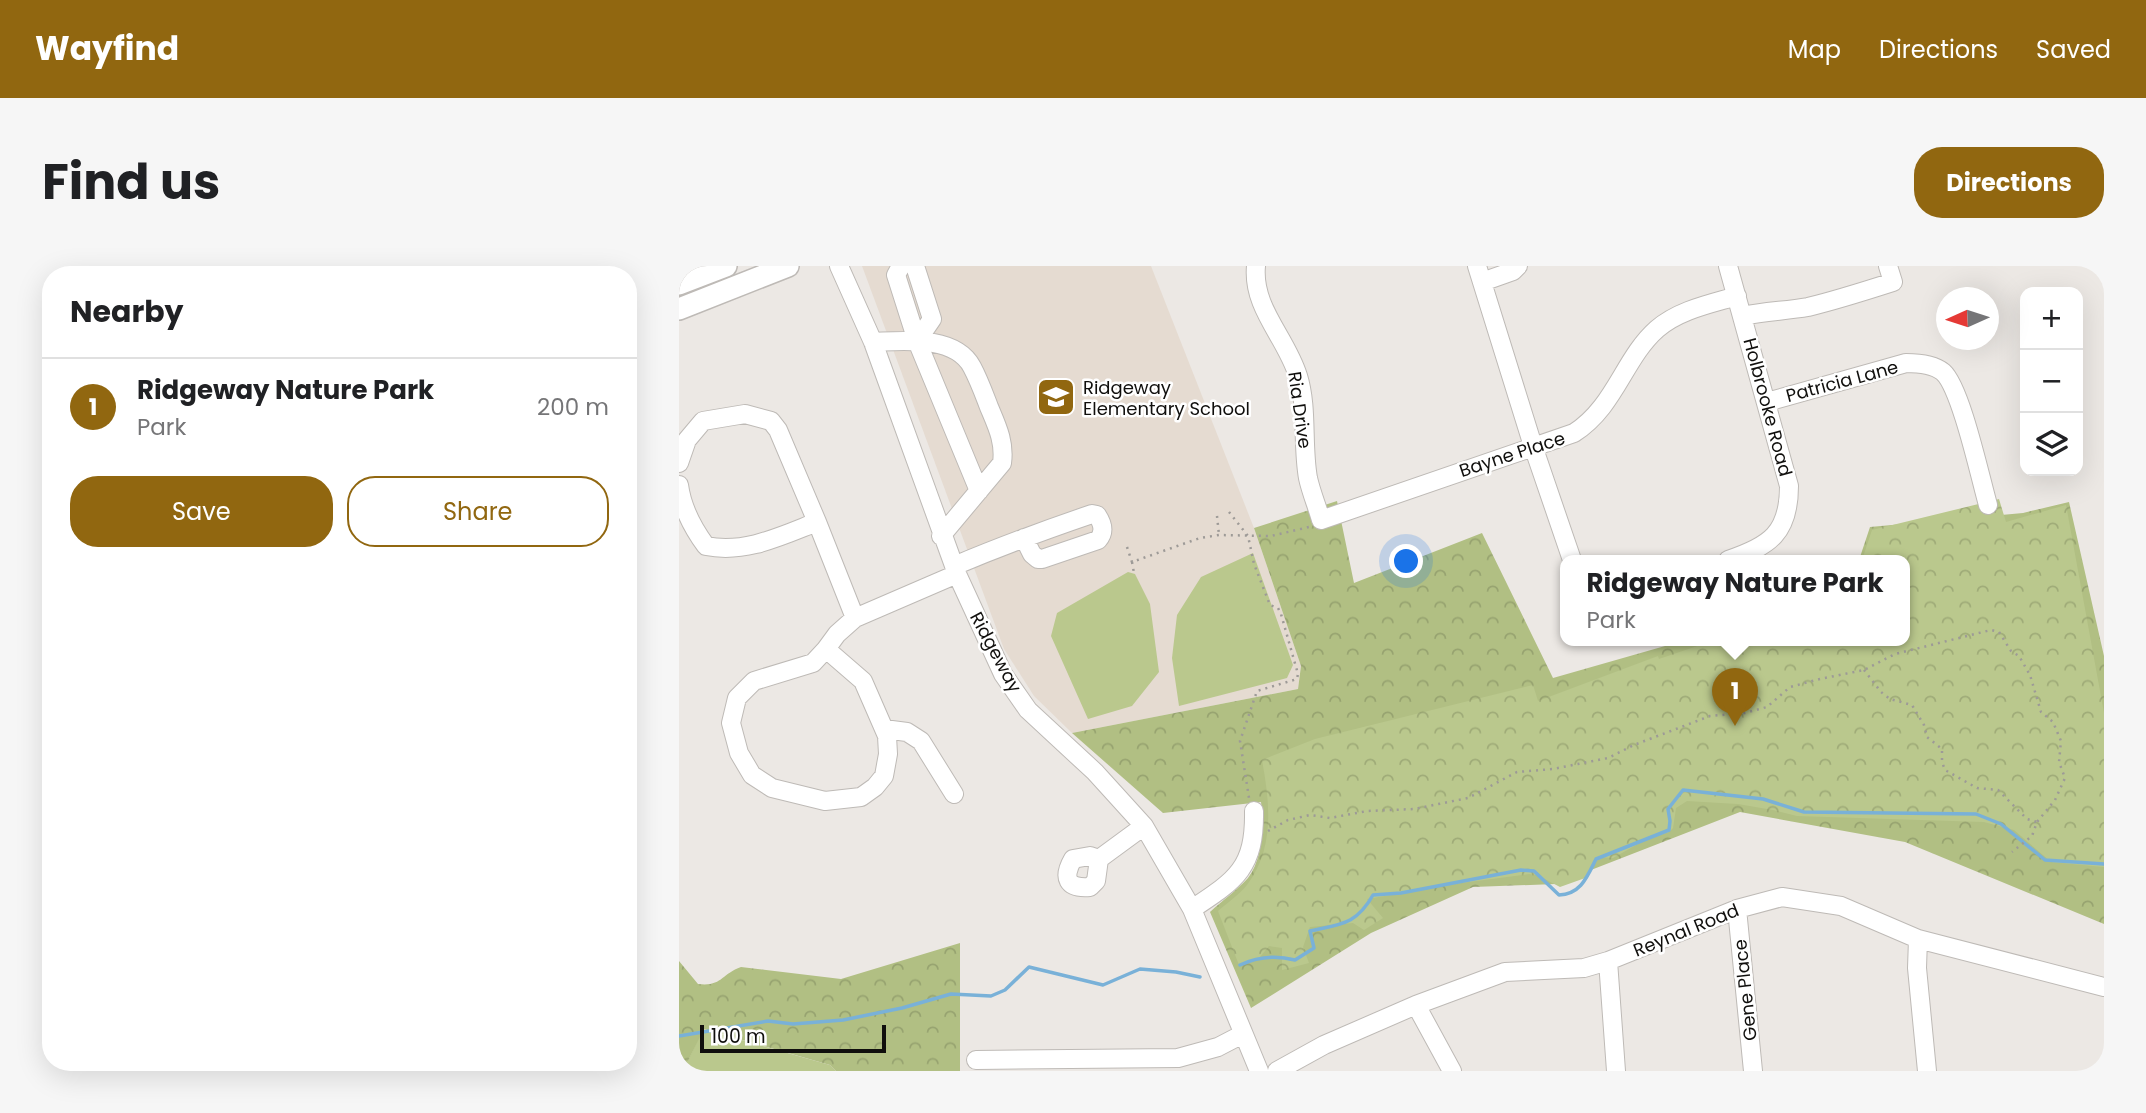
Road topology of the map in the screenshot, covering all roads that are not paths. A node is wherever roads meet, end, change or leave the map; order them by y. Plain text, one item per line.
1 (726, 266) edge
2 (788, 266) edge
3 (839, 266) edge
4 (901, 266) edge
5 (915, 266) edge
6 (1256, 266) edge
7 (1518, 266) edge
8 (1728, 266) edge
9 (1479, 274) edge
10 (1891, 274) edge
11 (679, 284) edge
12 (1737, 296) junction
13 (679, 309) edge
14 (1743, 316) junction
15 (917, 341) junction
16 (873, 342) junction
17 (1767, 402) junction
18 (1533, 446) junction
19 (679, 463) edge
20 (679, 485) edge
21 (979, 491) junction
22 (1988, 505) dead end
23 (1321, 520) joint
24 (817, 522) junction
25 (941, 536) junction
26 (1024, 538) dead end
27 (1570, 555) edge
28 (1742, 555) edge
29 (955, 570) junction
30 (855, 618) junction
31 (826, 649) junction
32 (884, 729) junction
33 (954, 794) dead end
34 (1254, 811) road end
35 (1144, 826) junction
36 (1099, 859) dead end
37 (1192, 909) junction
38 (1737, 909) junction
39 (1918, 939) junction
40 (1608, 961) junction
41 (2104, 987) edge
42 (1416, 1005) junction
43 (1243, 1034) junction
44 (976, 1060) dead end
45 (1259, 1071) edge
46 (1277, 1071) edge
47 (1452, 1071) edge
48 (1616, 1071) edge
49 (1753, 1071) edge
50 (1927, 1071) edge

1 - 11 main road
2 - 13 main road
3 - 16 street, Ridgeway
4 - 15 street
5 - 15 street
6 - 23 street, Ria Drive
7 - 9 street
8 - 12 street, Holbrooke Road
9 - 18 street
10 - 14 street
12 - 14 street, Holbrooke Road
12 - 18 street, Bayne Place
14 - 17 street, Holbrooke Road
15 - 16 street
15 - 21 street
15 - 21 street
16 - 25 street, Ridgeway
17 - 22 street, Patricia Lane
17 - 28 street, Holbrooke Road
18 - 23 street, Bayne Place
18 - 27 street
19 - 24 street
20 - 24 street
21 - 25 street
24 - 30 street
25 - 29 street, Ridgeway
26 - 29 street
29 - 30 street
29 - 35 street, Ridgeway
30 - 31 street
31 - 32 street
31 - 32 street
32 - 33 street
34 - 37 street
35 - 36 street
35 - 37 street, Ridgeway
37 - 43 street, Ridgeway
38 - 39 street, Reynal Road
38 - 40 street, Reynal Road
38 - 49 street, Gene Place
39 - 41 street, Reynal Road
39 - 50 street
40 - 42 street, Reynal Road
40 - 48 street
42 - 46 street, Reynal Road
42 - 47 street
43 - 44 street
43 - 45 street, Ridgeway

